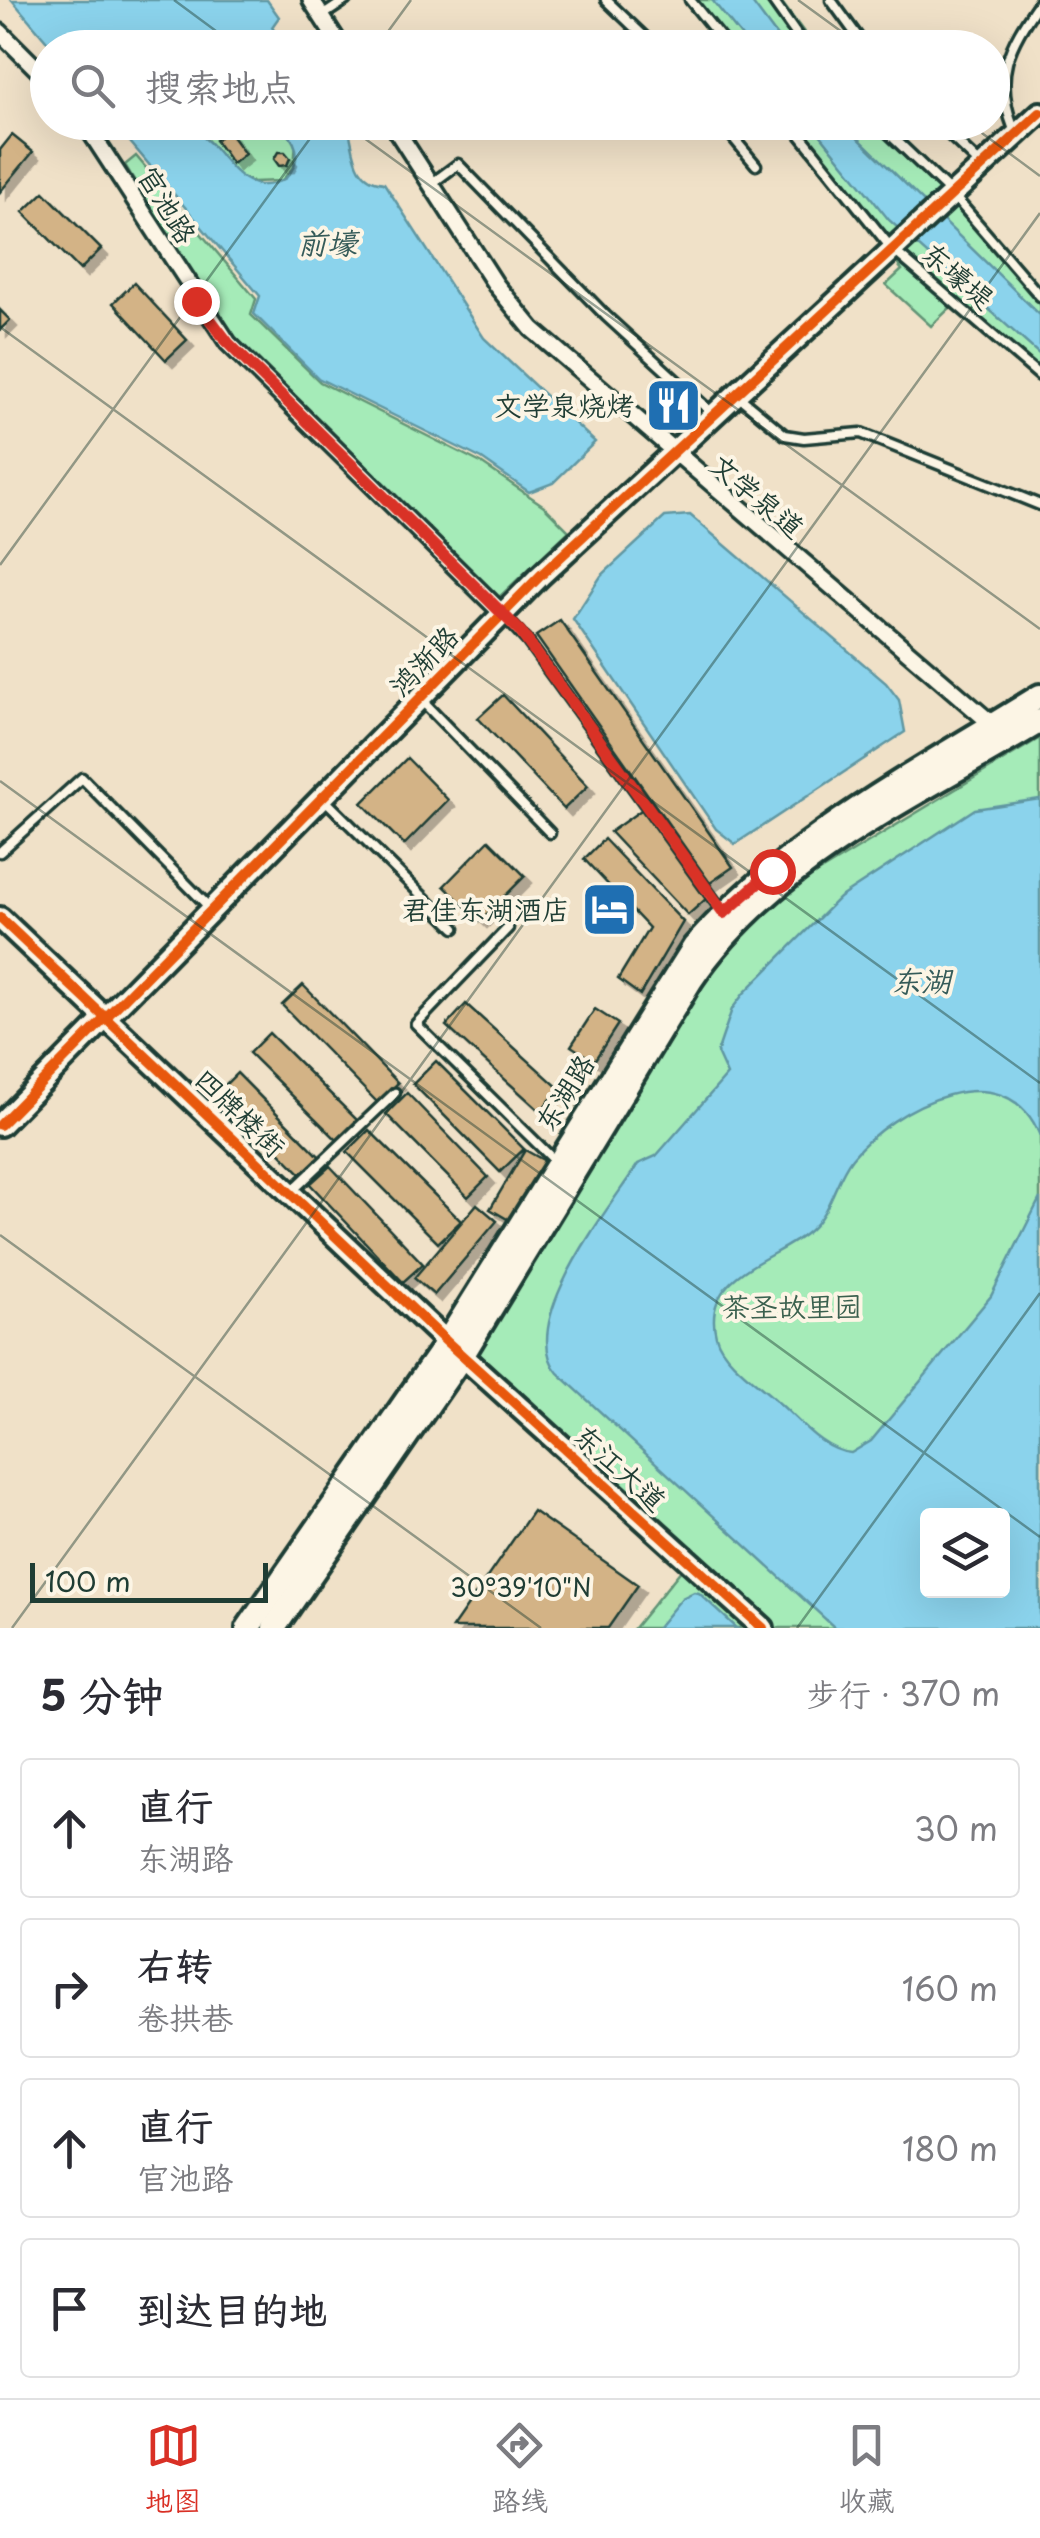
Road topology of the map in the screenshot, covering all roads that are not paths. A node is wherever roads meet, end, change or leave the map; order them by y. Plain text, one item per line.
1 (311, 0) edge
2 (346, 0) edge
3 (606, 0) edge
4 (690, 0) edge
5 (772, 0) edge
6 (831, 0) edge
7 (1040, 1) edge
8 (322, 16) junction
9 (331, 30) edge
10 (637, 30) edge
11 (714, 30) edge
12 (793, 30) edge
13 (853, 30) edge
14 (0, 32) edge
15 (1010, 49) edge
16 (30, 62) edge
17 (1040, 113) edge
18 (1010, 117) edge
19 (1016, 136) junction
20 (96, 140) edge
21 (403, 140) edge
22 (735, 140) edge
23 (805, 140) edge
24 (894, 140) edge
25 (955, 140) edge
26 (756, 165) dead end
27 (983, 167) junction
28 (431, 184) junction
29 (948, 200) junction
30 (895, 247) junction
31 (1040, 296) edge
32 (1040, 376) edge
33 (735, 393) junction
34 (712, 413) junction
35 (670, 452) junction
36 (1040, 506) edge
37 (502, 614) junction
38 (1040, 696) edge
39 (419, 698) junction
40 (1040, 721) edge
41 (1002, 732) junction
42 (322, 797) junction
43 (550, 833) dead end
44 (0, 852) edge
45 (211, 910) junction
46 (724, 913) junction
47 (0, 918) edge
48 (455, 928) dead end
49 (508, 928) dead end
50 (107, 1016) junction
51 (394, 1093) dead end
52 (0, 1126) edge
53 (557, 1163) junction
54 (290, 1192) junction
55 (454, 1349) junction
56 (248, 1628) edge
57 (274, 1628) edge
58 (763, 1628) edge

1 - 8 street
2 - 8 lane
3 - 10 lane
4 - 11 lane
5 - 12 lane
6 - 13 lane
7 - 15 lane
8 - 9 street
14 - 16 street
17 - 19 street
18 - 19 lane
19 - 27 street
20 - 37 street, 官池路
21 - 28 street, 文学泉道
22 - 26 lane
23 - 30 lane, 东壕堤
24 - 29 lane
25 - 27 lane
27 - 29 street
28 - 34 lane
28 - 35 street, 文学泉道
29 - 30 street, 鸿渐路
29 - 31 lane
30 - 32 lane, 东壕堤
30 - 33 street, 鸿渐路
33 - 34 street, 鸿渐路
33 - 36 lane
34 - 35 street, 鸿渐路
35 - 37 street, 鸿渐路
35 - 41 street, 文学泉道
37 - 39 street, 鸿渐路
37 - 46 lane
38 - 41 main road, 东湖路
39 - 42 street, 鸿渐路
39 - 43 lane
40 - 41 main road, 东湖路
41 - 46 main road, 东湖路
41 - 55 main road, 东湖路
42 - 45 street, 鸿渐路
42 - 48 lane
44 - 45 lane
45 - 50 street, 鸿渐路
46 - 53 main road, 东湖路
47 - 50 street, 四牌楼街
49 - 53 lane
50 - 52 street, 鸿渐路
50 - 54 street, 四牌楼街
51 - 54 lane
53 - 55 main road, 东湖路
54 - 55 street, 四牌楼街
55 - 56 main road, 东湖路
55 - 57 main road, 东湖路
55 - 58 street, 东江大道

